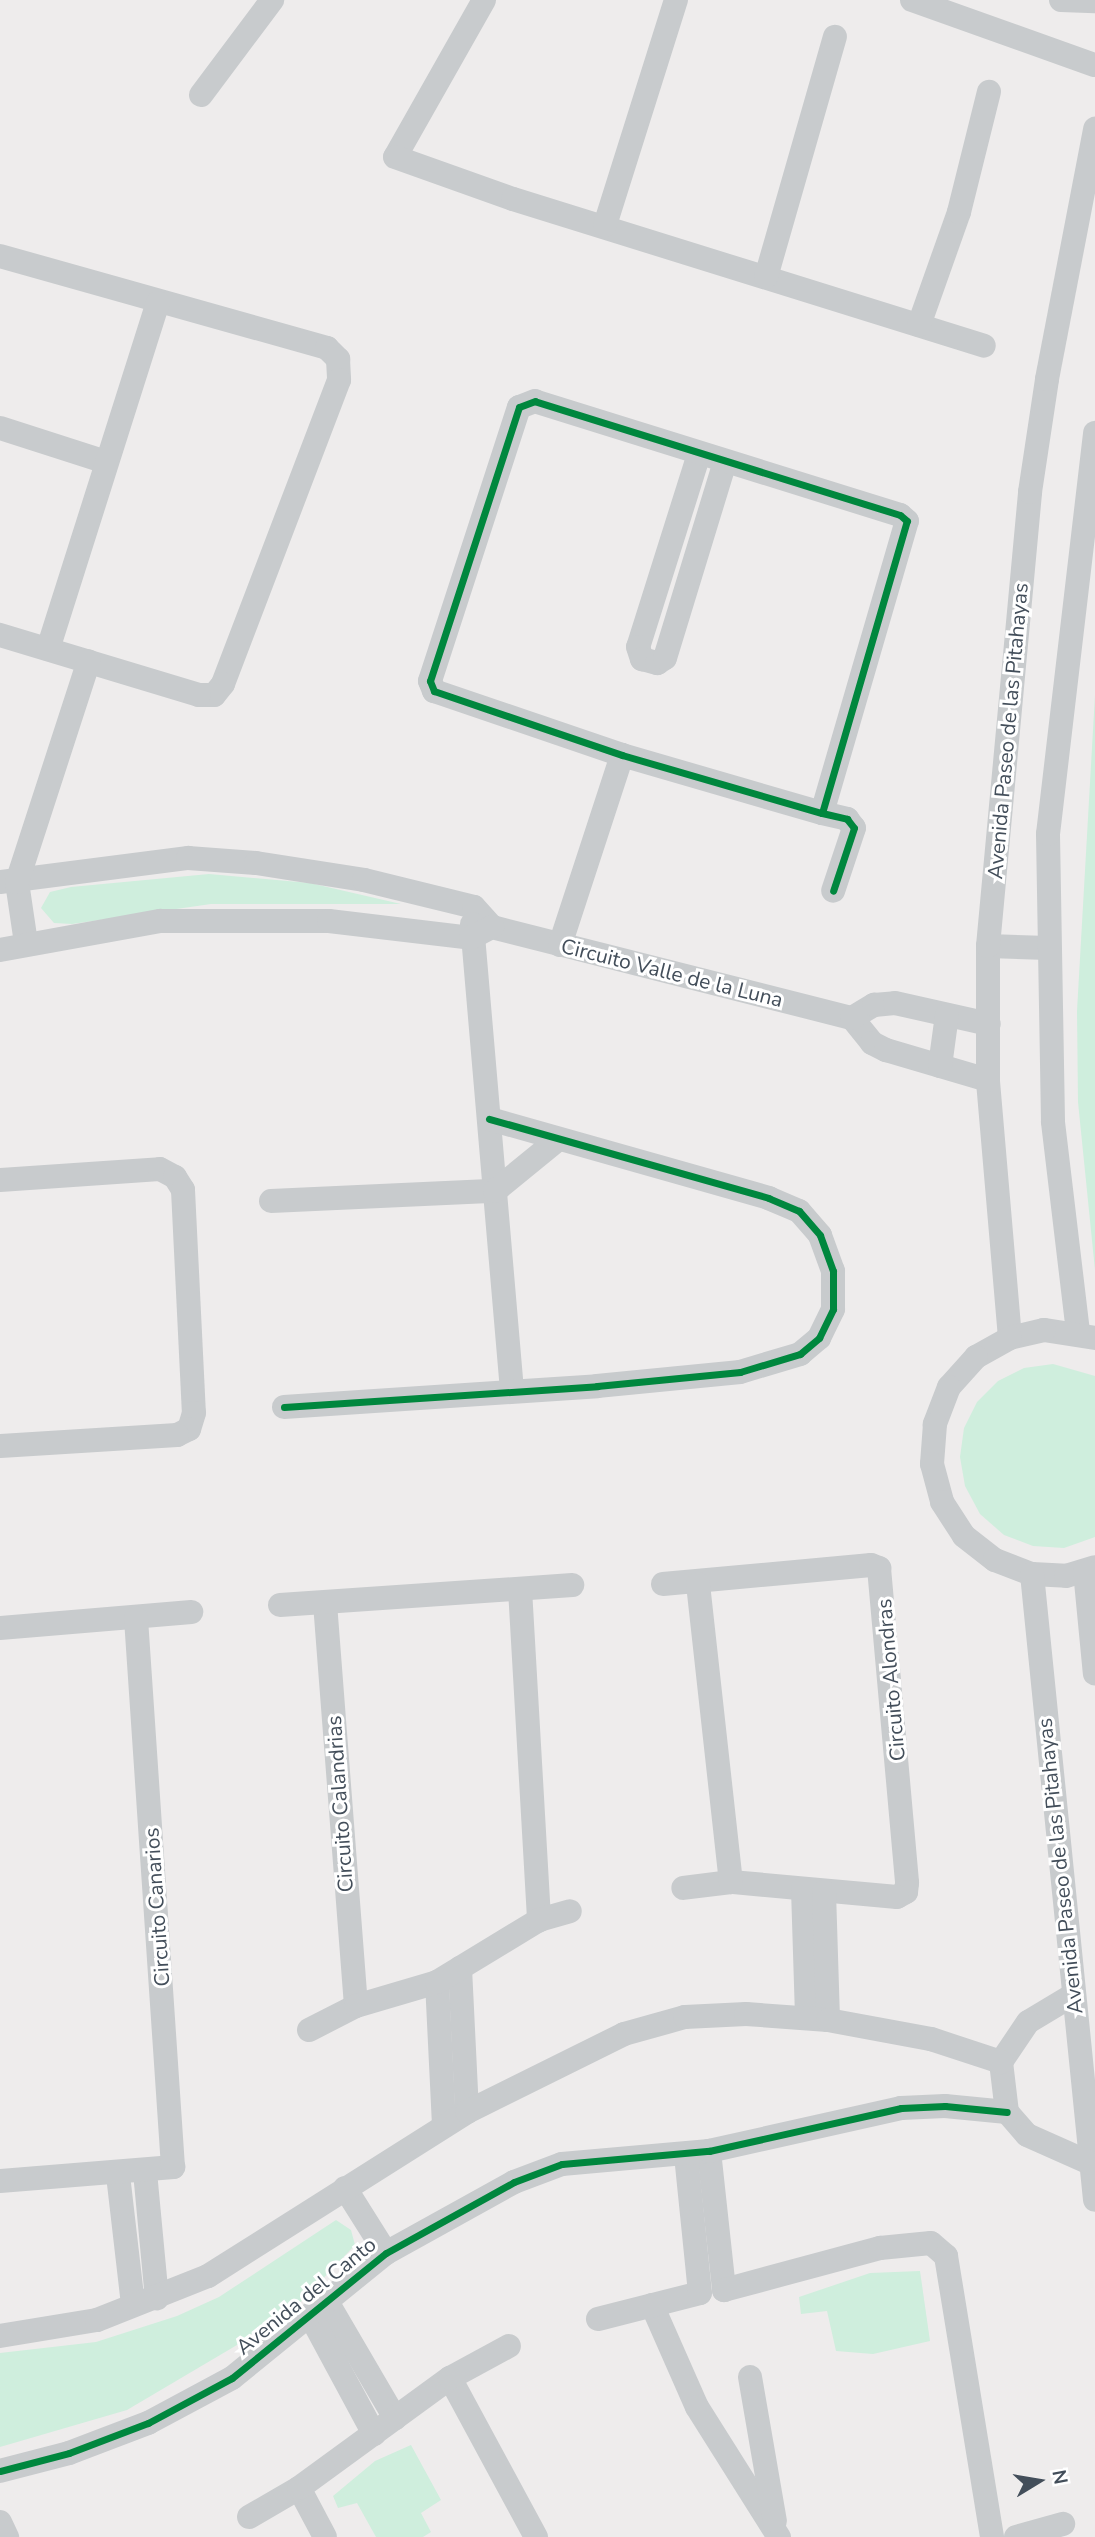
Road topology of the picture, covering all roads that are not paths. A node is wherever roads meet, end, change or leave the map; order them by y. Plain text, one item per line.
1 (272, 0) edge
2 (484, 0) edge
3 (676, 0) edge
4 (912, 0) edge
5 (1061, 0) edge
6 (1095, 1) edge
7 (835, 37) dead end
8 (1095, 65) edge
9 (989, 92) dead end
10 (201, 95) dead end
11 (1095, 129) edge
12 (605, 225) junction
13 (0, 256) edge
14 (766, 277) junction
15 (158, 303) junction
16 (919, 325) junction
17 (984, 346) dead end
18 (0, 428) edge
19 (1095, 433) edge
20 (699, 454) junction
21 (106, 462) junction
22 (725, 463) junction
23 (0, 635) edge
24 (48, 649) junction
25 (89, 661) junction
26 (622, 755) junction
27 (822, 813) junction
28 (8, 882) edge
29 (833, 891) dead end
30 (482, 932) junction
31 (26, 943) junction
32 (560, 945) junction
33 (988, 946) junction
34 (1048, 948) junction
35 (0, 950) edge
36 (947, 1015) junction
37 (852, 1018) junction
38 (989, 1024) junction
39 (940, 1066) junction
40 (988, 1080) junction
41 (489, 1119) junction
42 (556, 1141) junction
43 (0, 1180) edge
44 (495, 1191) junction
45 (271, 1201) dead end
46 (1086, 1335) edge
47 (1010, 1338) junction
48 (512, 1391) junction
49 (284, 1407) dead end
50 (0, 1446) edge
51 (1090, 1569) edge
52 (1032, 1574) junction
53 (663, 1584) dead end
54 (698, 1584) junction
55 (572, 1585) dead end
56 (520, 1589) junction
57 (325, 1603) junction
58 (280, 1605) dead end
59 (191, 1612) dead end
60 (136, 1618) junction
61 (0, 1628) edge
62 (1095, 1674) edge
63 (731, 1882) junction
64 (683, 1888) dead end
65 (814, 1890) junction
66 (570, 1912) dead end
67 (539, 1920) junction
68 (460, 1968) junction
69 (437, 1982) junction
70 (1073, 1995) junction
71 (356, 2006) junction
72 (817, 2019) junction
73 (309, 2030) dead end
74 (1001, 2062) junction
75 (467, 2112) junction
76 (1007, 2112) junction
77 (444, 2126) junction
78 (698, 2153) junction
79 (1090, 2163) junction
80 (145, 2172) junction
81 (118, 2175) junction
82 (0, 2181) edge
83 (345, 2188) junction
84 (1095, 2200) edge
85 (386, 2253) junction
86 (157, 2298) junction
87 (133, 2305) junction
88 (652, 2305) junction
89 (318, 2308) junction
90 (598, 2319) dead end
91 (0, 2336) edge
92 (509, 2346) dead end
93 (750, 2377) dead end
94 (450, 2378) junction
95 (395, 2418) junction
96 (374, 2434) junction
97 (0, 2471) edge
98 (299, 2488) junction
99 (248, 2517) dead end
100 (0, 2522) edge
101 (1063, 2524) dead end
102 (778, 2535) edge
103 (7, 2537) edge
104 (325, 2537) edge
105 (536, 2537) edge
106 (992, 2537) edge
107 (1016, 2537) edge

1 - 10 street
2 - 12 street
3 - 12 street
4 - 8 street
5 - 6 street
7 - 14 street
9 - 16 street
11 - 33 street, Avenida Paseo de las Pitahayas
12 - 14 street
13 - 15 street
14 - 16 street
15 - 21 street
15 - 25 street
16 - 17 street
18 - 21 street
19 - 34 street
20 - 22 street
20 - 22 street
20 - 26 street
21 - 24 street
22 - 27 street
23 - 24 street
24 - 25 street
25 - 28 street
26 - 27 street
26 - 32 street
27 - 29 street
28 - 30 street
28 - 31 street
30 - 31 street, Circuito Valle de la Luna
30 - 32 street, Circuito Valle de la Luna
30 - 41 street
31 - 35 street, Circuito Valle de la Luna
32 - 37 street, Circuito Valle de la Luna
33 - 34 street
33 - 38 street, Avenida Paseo de las Pitahayas
34 - 46 street
36 - 37 street
36 - 38 street
36 - 39 street
37 - 39 street
38 - 40 street, Avenida Paseo de las Pitahayas
39 - 40 street
40 - 47 street, Avenida Paseo de las Pitahayas
41 - 42 street
41 - 44 street
42 - 44 street
42 - 48 street
43 - 50 street
44 - 45 street
44 - 48 street
46 - 47 street
47 - 52 street
48 - 49 street
51 - 52 street
51 - 62 street
52 - 70 street, Avenida Paseo de las Pitahayas
53 - 54 street, Circuito Alondras
54 - 63 street
54 - 65 street, Circuito Alondras
55 - 56 street
56 - 57 street
56 - 67 street
57 - 58 street
57 - 71 street, Circuito Calandrias
59 - 60 street
60 - 61 street
60 - 80 street, Circuito Canarios
63 - 64 street, Circuito Alondras
63 - 65 street, Circuito Alondras
65 - 72 street
66 - 67 street
67 - 68 street
68 - 69 street
68 - 75 street
69 - 71 street
69 - 77 street
70 - 74 street
70 - 79 street, Avenida Paseo de las Pitahayas
71 - 73 street
72 - 74 street
72 - 75 street
74 - 76 street
75 - 77 street
76 - 78 street, Avenida del Canto
76 - 79 street
77 - 83 street
78 - 85 street, Avenida del Canto
78 - 88 street
78 - 106 street
79 - 84 street, Avenida Paseo de las Pitahayas
80 - 81 street, Circuito Canarios
80 - 86 street
81 - 82 street, Circuito Canarios
81 - 87 street
83 - 85 street, Avenida del Canto
83 - 86 street
85 - 89 street, Avenida del Canto
86 - 87 street
87 - 91 street
88 - 90 street
88 - 102 street
89 - 95 street
89 - 96 street
89 - 97 street, Avenida del Canto
92 - 94 street
93 - 102 street
94 - 95 street
94 - 105 street
95 - 96 street
96 - 98 street
98 - 99 street
98 - 104 street
100 - 103 street
101 - 107 street

